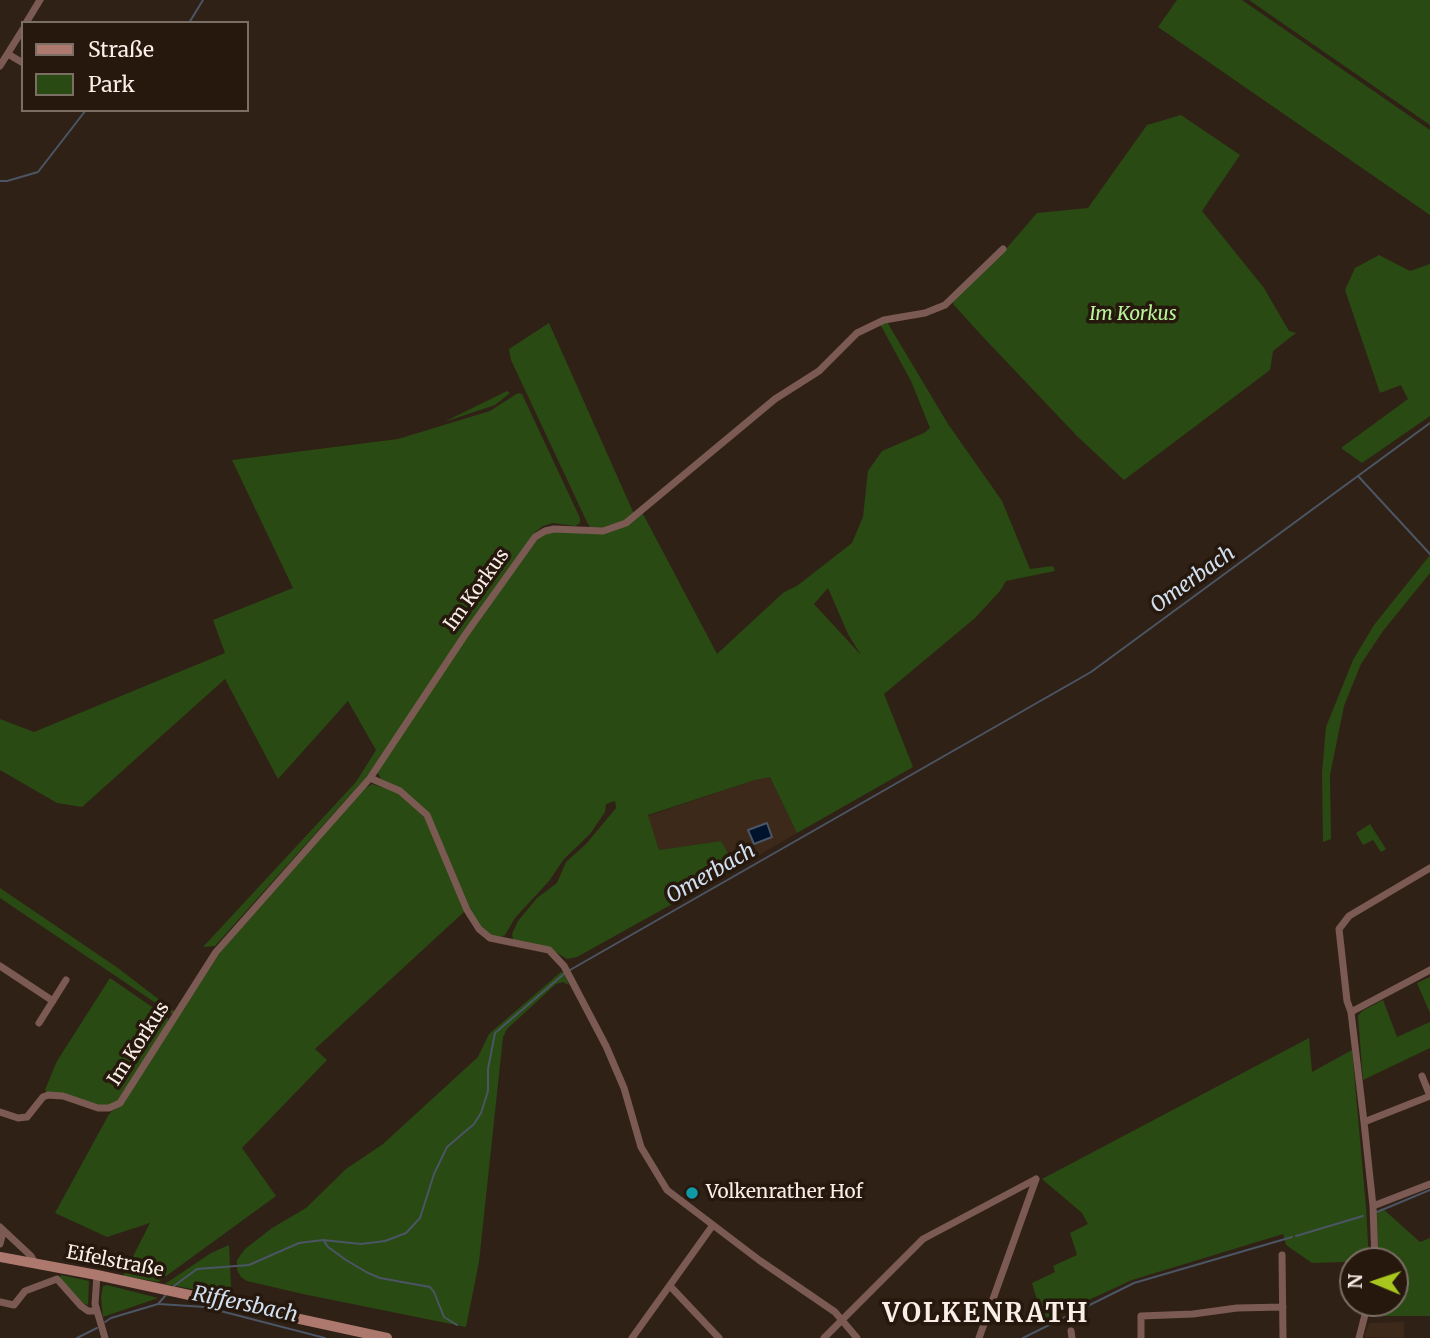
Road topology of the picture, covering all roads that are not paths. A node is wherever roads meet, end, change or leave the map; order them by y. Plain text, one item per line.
1 (40, 0) edge
2 (27, 21) edge
3 (21, 32) edge
4 (8, 54) junction
5 (21, 62) edge
6 (0, 66) edge
7 (1003, 249) dead end
8 (370, 778) junction
9 (1430, 867) edge
10 (0, 966) edge
11 (1430, 970) edge
12 (66, 980) dead end
13 (53, 1001) junction
14 (1351, 1012) junction
15 (39, 1023) dead end
16 (1422, 1076) dead end
17 (1430, 1096) edge
18 (0, 1112) edge
19 (1364, 1122) junction
20 (1430, 1184) edge
21 (1373, 1206) junction
22 (713, 1225) junction
23 (1, 1230) edge
24 (0, 1244) edge
25 (1374, 1247) edge
26 (1282, 1255) dead end
27 (0, 1257) edge
28 (35, 1264) junction
29 (97, 1275) junction
30 (670, 1286) junction
31 (0, 1302) edge
32 (1283, 1307) junction
33 (97, 1314) junction
34 (1364, 1317) edge
35 (842, 1319) junction
36 (104, 1338) edge
37 (387, 1338) edge
38 (632, 1338) edge
39 (719, 1338) edge
40 (824, 1338) edge
41 (857, 1338) edge
42 (979, 1338) edge
43 (1141, 1338) edge
44 (1283, 1338) edge
45 (1359, 1338) edge

1 - 2 street
3 - 4 street
4 - 5 street
4 - 6 street
7 - 8 street, Im Korkus
8 - 18 street, Im Korkus
8 - 22 street
9 - 14 street
10 - 13 street
11 - 14 street
12 - 13 street
13 - 15 street
14 - 19 street
16 - 17 street
17 - 19 street
19 - 21 street
20 - 21 street
21 - 25 street
22 - 30 street
22 - 35 street
23 - 24 street
23 - 28 street
26 - 32 street
27 - 28 main road, Eifelstraße
28 - 29 main road, Eifelstraße
29 - 33 street
29 - 37 main road, Eifelstraße
30 - 38 street
30 - 39 street
31 - 33 street
32 - 43 street
32 - 44 street
33 - 36 street
34 - 45 street
35 - 40 street
35 - 41 street
35 - 42 street

